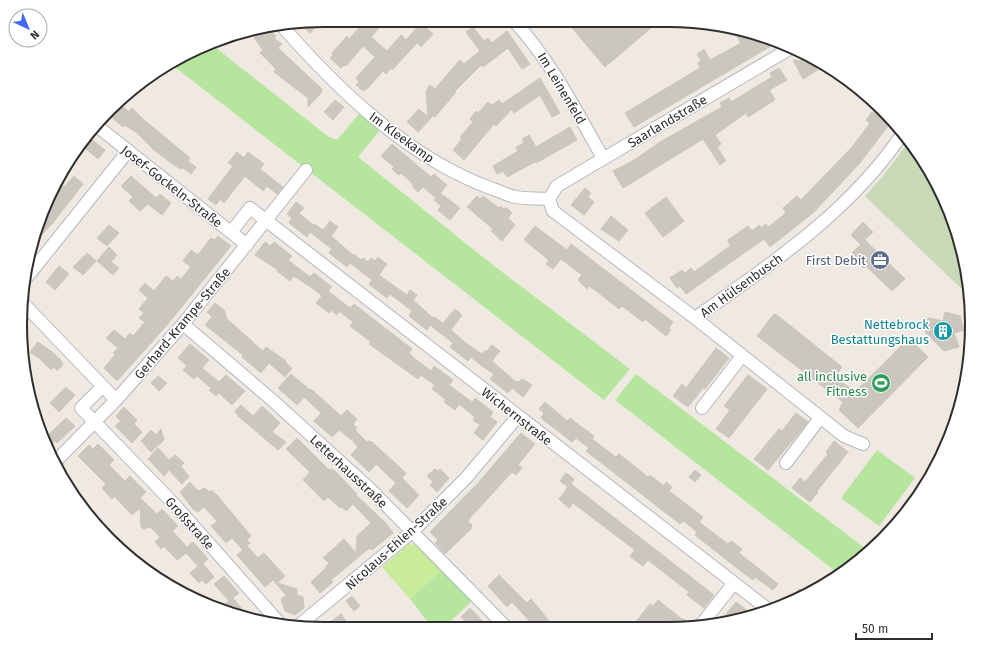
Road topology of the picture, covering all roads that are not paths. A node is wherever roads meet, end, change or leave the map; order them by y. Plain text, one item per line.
1 (519, 27) edge
2 (286, 30) edge
3 (785, 52) edge
4 (100, 129) edge
5 (899, 138) edge
6 (128, 151) junction
7 (603, 158) junction
8 (306, 170) dead end
9 (549, 199) junction
10 (266, 220) junction
11 (232, 232) junction
12 (247, 245) junction
13 (32, 270) edge
14 (28, 307) edge
15 (695, 318) junction
16 (183, 324) junction
17 (742, 356) junction
18 (102, 387) junction
19 (116, 400) junction
20 (702, 408) dead end
21 (518, 416) junction
22 (820, 418) junction
23 (95, 423) junction
24 (863, 444) dead end
25 (59, 458) edge
26 (786, 463) dead end
27 (413, 531) junction
28 (734, 583) junction
29 (764, 606) edge
30 (274, 617) edge
31 (705, 619) edge
32 (304, 621) edge
33 (500, 622) edge

1 - 7 street, Im Leinenfeld
2 - 9 street, Im Kleekamp
3 - 7 street, Saarlandstraße
4 - 6 street, Josef-Gockeln-Straße
5 - 15 street, Am Hülsenbusch
6 - 11 street, Josef-Gockeln-Straße
6 - 13 street
7 - 9 street, Saarlandstraße
8 - 10 street, Gerhard-Krampe-Straße
9 - 15 street, Am Hülsenbusch
10 - 11 street
10 - 12 street, Gerhard-Krampe-Straße
10 - 21 street, Wichernstraße
11 - 12 street, Josef-Gockeln-Straße
12 - 16 street, Gerhard-Krampe-Straße
14 - 18 street
15 - 17 street
16 - 19 street, Gerhard-Krampe-Straße
16 - 27 street, Letterhausstraße
17 - 20 street
17 - 22 street
18 - 19 street
18 - 23 street
19 - 23 street, Gerhard-Krampe-Straße
21 - 27 street, Nicolaus-Ehlen-Straße
21 - 28 street, Wichernstraße
22 - 24 street
22 - 26 street
23 - 25 street, Gerhard-Krampe-Straße
23 - 30 street, Großstraße
27 - 32 street, Nicolaus-Ehlen-Straße
27 - 33 street, Letterhausstraße
28 - 29 street, Wichernstraße
28 - 31 street

